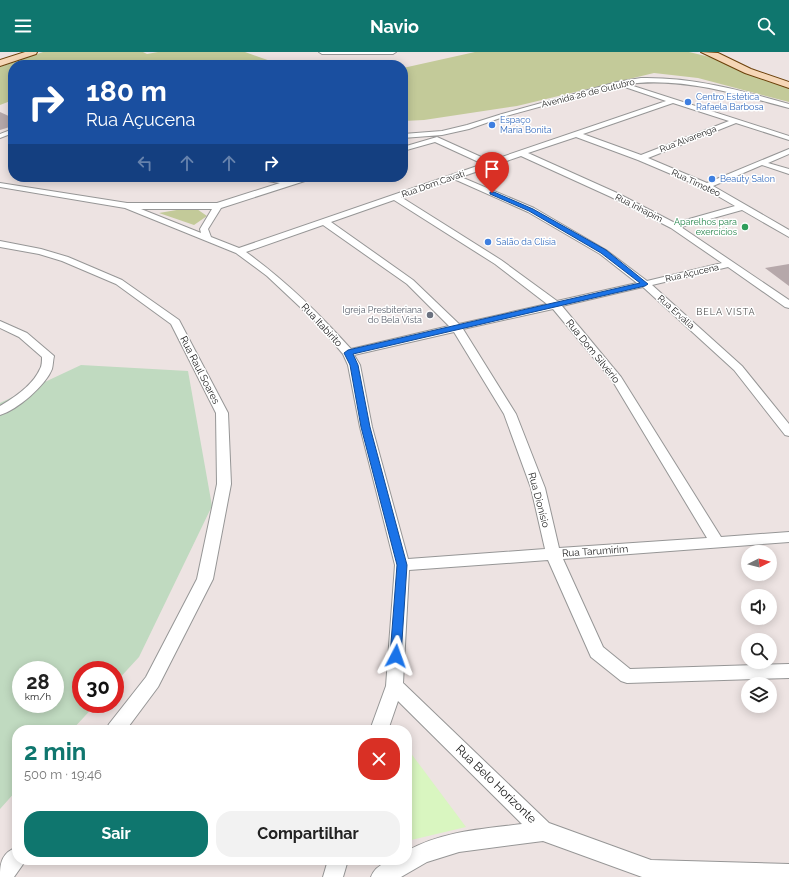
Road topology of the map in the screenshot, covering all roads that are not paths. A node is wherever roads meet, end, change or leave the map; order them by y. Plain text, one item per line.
1 (14, 52) edge
2 (33, 52) edge
3 (322, 52) edge
4 (393, 52) edge
5 (705, 52) edge
6 (0, 56) edge
7 (9, 60) edge
8 (619, 83) junction
9 (789, 85) edge
10 (672, 101) junction
11 (789, 106) edge
12 (504, 115) junction
13 (736, 121) junction
14 (446, 126) junction
15 (408, 131) edge
16 (576, 134) junction
17 (408, 136) edge
18 (439, 136) junction
19 (789, 138) edge
20 (408, 147) edge
21 (789, 151) edge
22 (522, 153) junction
23 (641, 158) junction
24 (762, 163) junction
25 (490, 164) junction
26 (789, 172) edge
27 (453, 176) junction
28 (285, 182) edge
29 (294, 182) edge
30 (291, 183) junction
31 (0, 185) edge
32 (707, 186) junction
33 (395, 197) junction
34 (127, 206) junction
35 (218, 206) junction
36 (742, 207) junction
37 (324, 221) junction
38 (674, 226) junction
39 (789, 234) edge
40 (207, 237) junction
41 (0, 244) edge
42 (239, 251) junction
43 (731, 264) junction
44 (645, 284) junction
45 (789, 304) edge
46 (555, 305) junction
47 (0, 324) edge
48 (457, 328) junction
49 (348, 353) junction
50 (0, 411) edge
51 (789, 432) edge
52 (789, 537) edge
53 (717, 542) junction
54 (553, 554) junction
55 (402, 565) junction
56 (789, 671) edge
57 (394, 686) junction
58 (119, 725) edge
59 (382, 725) edge
60 (543, 831) junction
61 (412, 859) edge
62 (12, 864) edge
63 (337, 865) edge
64 (402, 865) edge
65 (789, 874) edge
66 (2, 877) edge
67 (333, 877) edge
68 (381, 877) edge

1 - 6 main road
2 - 7 main road
3 - 4 street
5 - 9 main road
8 - 10 street
8 - 11 street, Avenida 26 de Outubro
8 - 12 street, Avenida 26 de Outubro
10 - 13 street
10 - 16 street, Rua Dom Cavati
12 - 14 street, Avenida 26 de Outubro
12 - 18 street, Avenida 26 de Outubro
13 - 19 street
13 - 23 street, Rua Alvarenga
14 - 15 street, Avenida 26 de Outubro
14 - 18 street
16 - 22 street, Rua Dom Cavati
16 - 23 street, Rua Timoteo
17 - 18 street, Avenida 26 de Outubro
18 - 20 street
18 - 25 street
21 - 24 street
22 - 25 street, Rua Dom Cavati
22 - 38 street, Rua Inhapim
23 - 32 street, Rua Timoteo
24 - 26 street
24 - 32 street
25 - 27 street, Rua Dom Cavati
27 - 33 street, Rua Dom Cavati
27 - 44 street, Rua Ervália
28 - 30 street
29 - 30 street, Rua Itabirito
30 - 35 street, Rua Itabirito
31 - 34 street, Rua Itabirito
32 - 36 street, Rua Timoteo
33 - 37 street, Rua Dom Cavati
33 - 46 street, Rua Dom Silvério
34 - 35 street, Rua Itabirito
34 - 40 street, Rua Itabirito
35 - 40 street
36 - 38 street
36 - 39 street, Rua Timoteo
37 - 42 street, Rua Dom Cavati
37 - 48 street, Rua Dionísio
38 - 43 street, Rua Inhapim
40 - 42 street, Rua Itabirito
41 - 58 street, Rua Raul Soares
42 - 49 street, Rua Itabirito
43 - 44 street, Rua Açucena
43 - 45 street, Rua Inhapim
44 - 46 street, Rua Açucena
44 - 51 street, Rua Ervália
46 - 48 street, Rua Açucena
46 - 53 street, Rua Dom Silvério
47 - 50 street
48 - 49 street, Rua Açucena
48 - 54 street, Rua Dionísio
49 - 55 street, Rua Itabirito
52 - 53 street, Rua Tarumirim
53 - 54 street, Rua Tarumirim
54 - 55 street, Rua Tarumirim
54 - 56 street, Rua Dionísio
55 - 57 street, Rua Itabirito
57 - 59 street, Rua Itabirito
57 - 60 street, Rua Belo Horizonte
60 - 61 street, Rua Belo Horizonte
60 - 65 street
62 - 66 street
63 - 67 street
64 - 68 street, Rua Belo Horizonte

